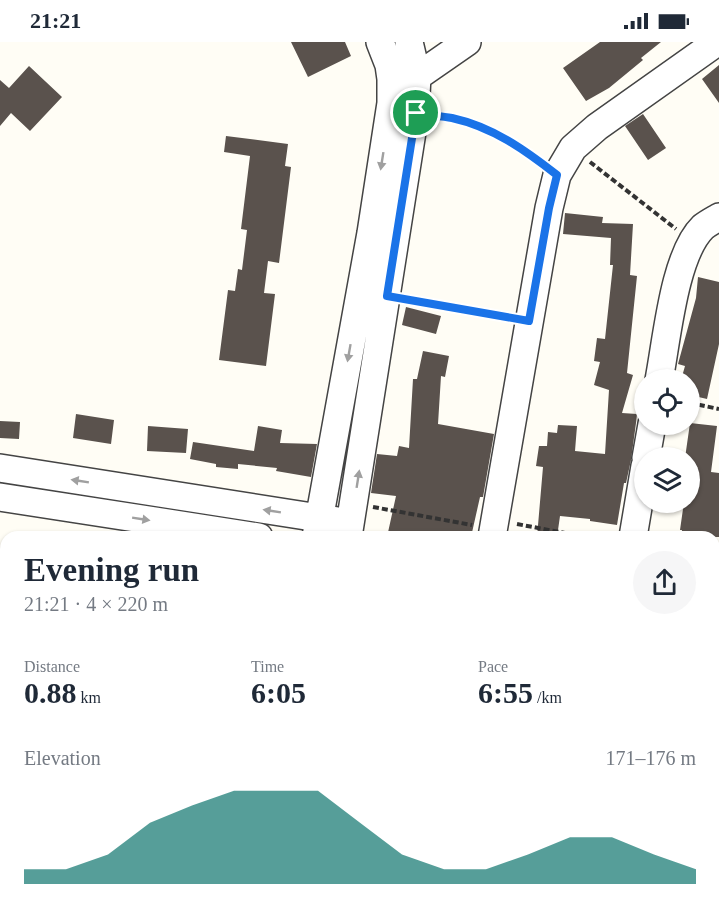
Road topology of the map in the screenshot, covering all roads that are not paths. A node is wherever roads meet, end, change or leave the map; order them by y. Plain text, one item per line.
1 (467, 42) edge
2 (717, 42) edge
3 (414, 44) edge
4 (385, 53) edge
5 (417, 76) junction
6 (392, 94) junction
7 (719, 217) edge
8 (384, 234) junction
9 (661, 369) edge
10 (0, 468) edge
11 (0, 497) edge
12 (637, 513) edge
13 (351, 521) edge
14 (318, 528) edge
15 (494, 529) edge
16 (221, 531) edge
17 (634, 531) edge

1 - 5 street
2 - 15 street
3 - 4 street
3 - 5 street
4 - 6 street
5 - 6 street
5 - 8 street
6 -> 8 street
7 - 9 street
13 -> 8 street
8 -> 14 street
14 -> 10 street
11 -> 16 street
12 - 17 street
13 - 14 street

